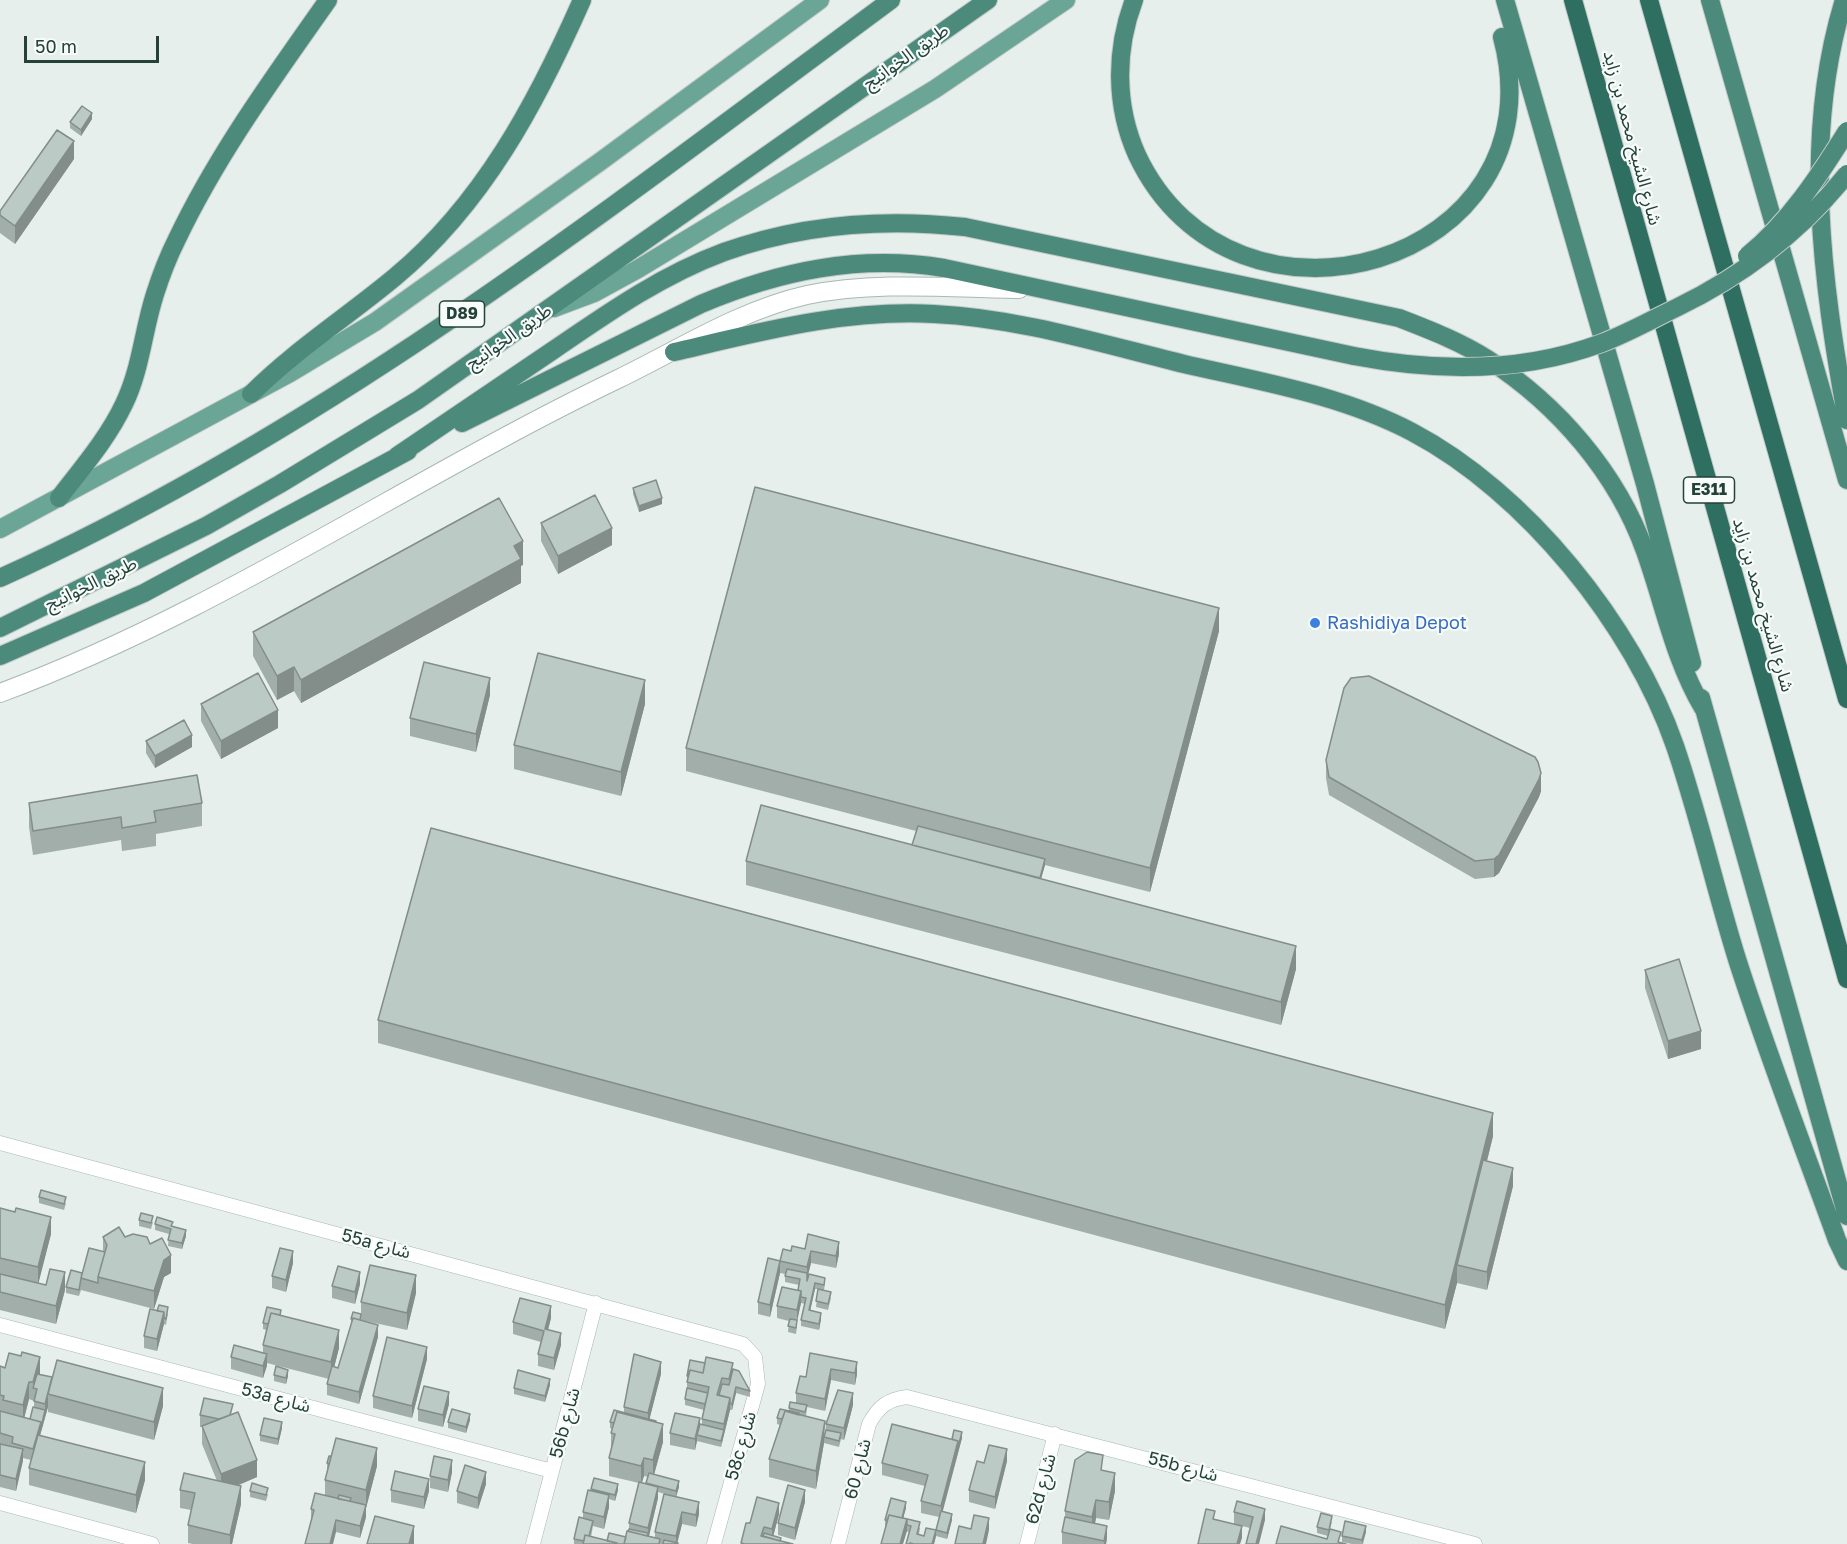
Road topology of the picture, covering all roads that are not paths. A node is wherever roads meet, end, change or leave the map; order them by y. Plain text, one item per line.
1 (328, 0) edge
2 (582, 0) edge
3 (820, 0) edge
4 (891, 0) edge
5 (988, 0) edge
6 (1066, 0) edge
7 (1134, 0) edge
8 (1492, 0) edge
9 (1505, 0) edge
10 (1573, 0) edge
11 (1649, 0) edge
12 (1710, 0) edge
13 (1844, 0) edge
14 (1847, 131) edge
15 (1847, 174) edge
16 (1042, 289) junction
17 (1676, 309) junction
18 (547, 310) junction
19 (674, 352) junction
20 (251, 394) junction
21 (1847, 420) edge
22 (397, 456) junction
23 (1847, 480) edge
24 (59, 498) junction
25 (0, 530) edge
26 (0, 578) edge
27 (0, 628) edge
28 (0, 656) edge
29 (0, 693) edge
30 (1847, 699) edge
31 (1703, 708) junction
32 (1847, 979) edge
33 (0, 1143) edge
34 (1847, 1216) edge
35 (1847, 1261) edge
36 (596, 1303) junction
37 (0, 1325) edge
38 (750, 1350) joint
39 (890, 1401) joint
40 (1055, 1434) junction
41 (552, 1471) junction
42 (0, 1503) edge
43 (144, 1543) edge
44 (533, 1544) edge
45 (714, 1544) edge
46 (838, 1544) edge
47 (1026, 1544) edge
48 (1476, 1544) edge

1 - 24 highway
2 - 20 highway
3 - 20 main road
4 - 26 highway, D89
5 - 18 highway, طريق الخوانيج / D89
6 - 18 main road
7 - 8 highway
9 - 31 highway
10 - 32 highway, شارع الشيخ محمد بن زايد / E311
11 - 30 highway
12 - 23 highway
13 - 21 highway
14 - 17 highway, bridge
15 - 17 highway, bridge
16 - 17 highway, bridge
16 - 19 street
16 - 22 highway
18 - 27 highway, طريق الخوانيج / D89
19 - 29 street
19 - 35 highway
20 - 24 main road
22 - 28 highway
22 - 31 highway
24 - 25 main road
31 - 34 highway
33 - 36 street, 55a شارع
36 - 38 street, 55a شارع
36 - 41 street, 56b شارع
37 - 41 street, 53a شارع
38 - 45 street, 58c شارع
39 - 40 street, 55b شارع
39 - 46 street, شارع 60
40 - 47 street, 62d شارع
40 - 48 street, 55b شارع
41 - 44 street, 56b شارع
42 - 43 street

